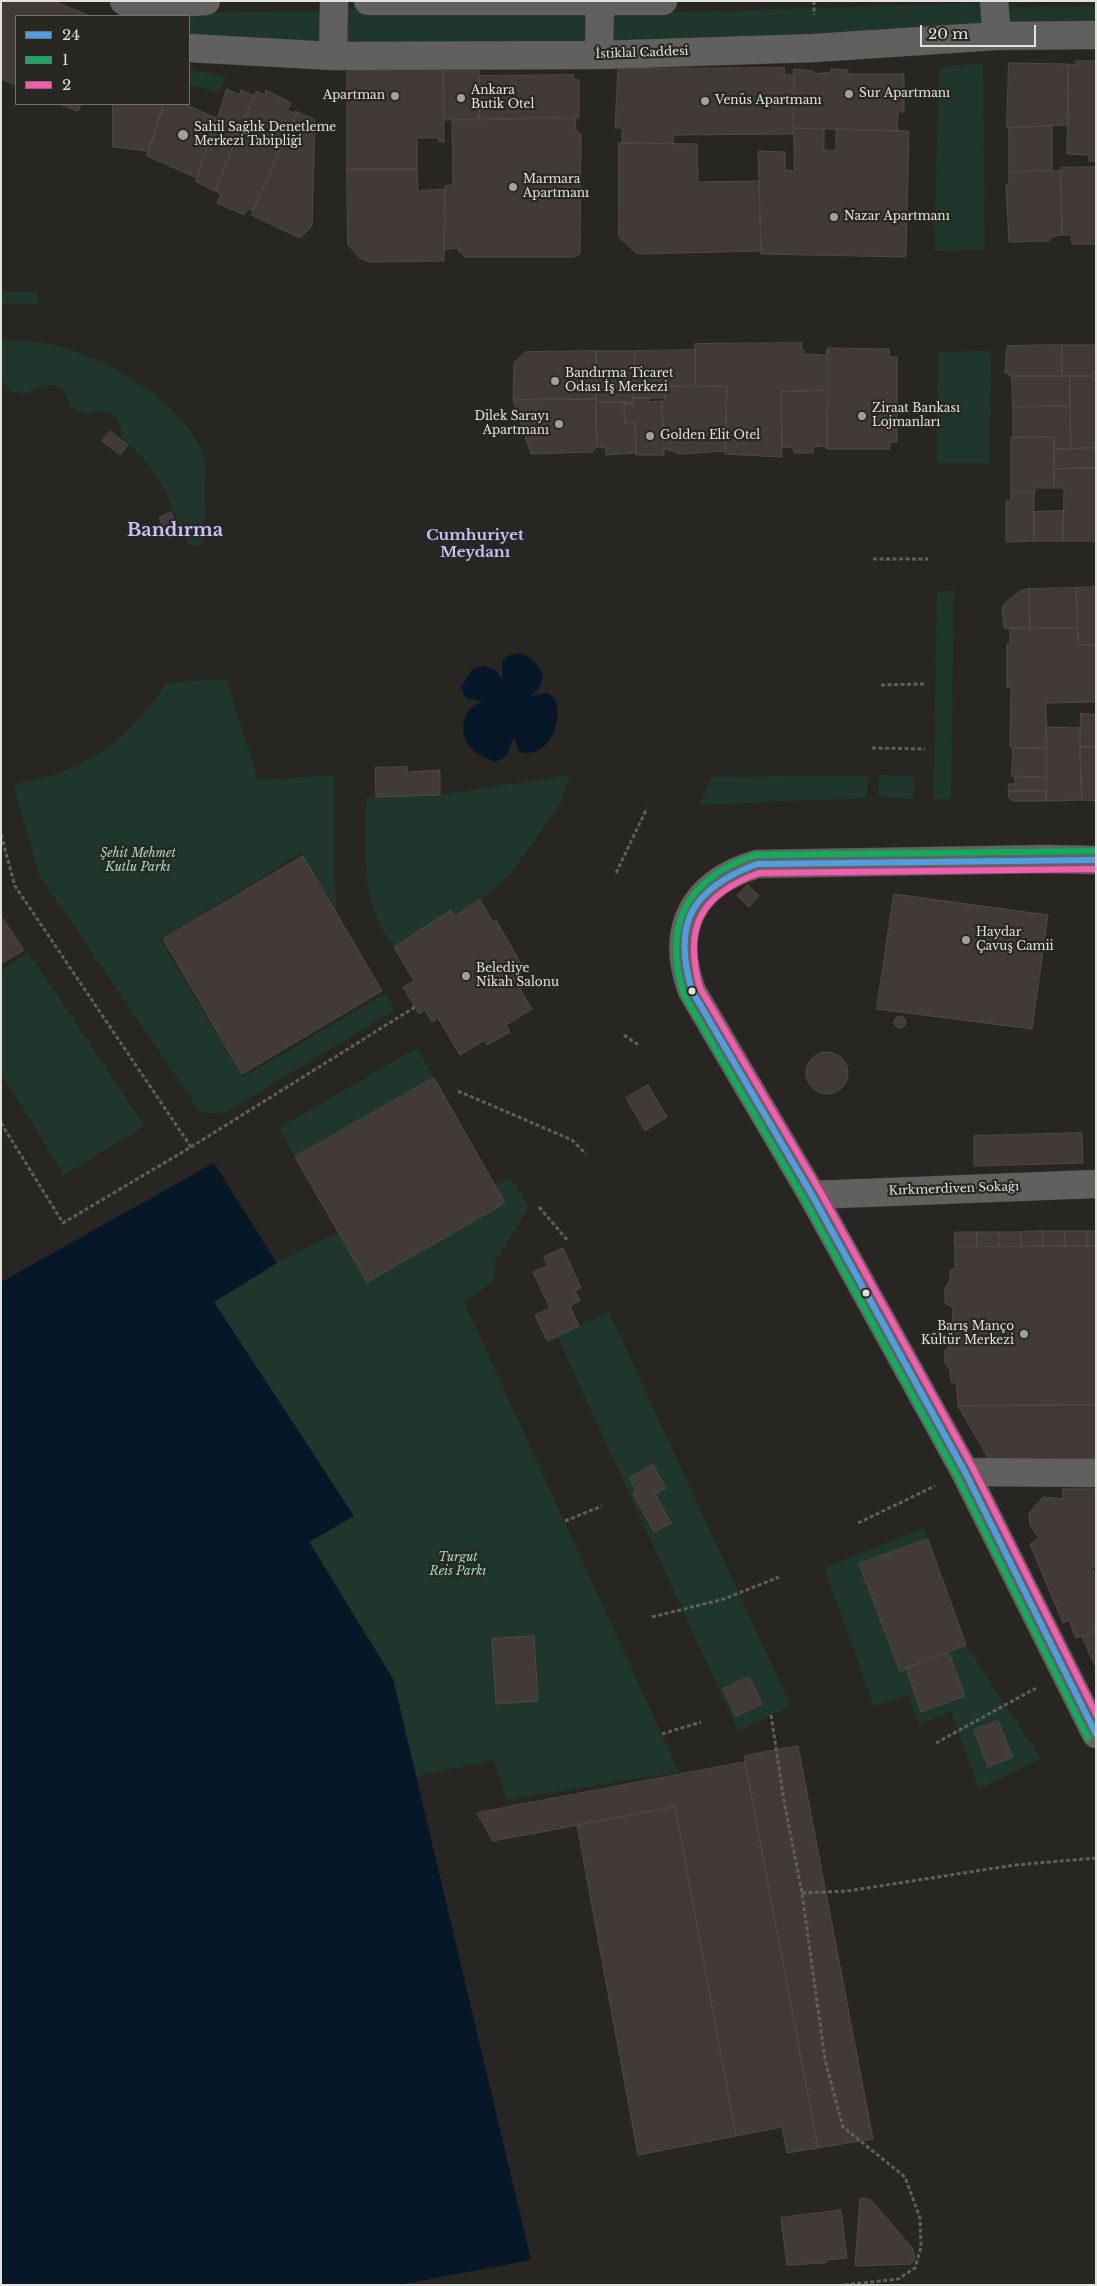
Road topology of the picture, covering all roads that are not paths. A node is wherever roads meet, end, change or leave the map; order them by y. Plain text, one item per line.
1 (105, 1) edge
2 (206, 1) edge
3 (334, 1) edge
4 (368, 1) edge
5 (663, 1) edge
6 (994, 1) edge
7 (600, 2) edge
8 (124, 10) edge
9 (1096, 35) edge
10 (997, 36) junction
11 (190, 48) edge
12 (599, 55) junction
13 (333, 56) junction
14 (1096, 860) edge
15 (1096, 1184) edge
16 (812, 1195) junction
17 (965, 1472) junction
18 (1096, 1473) edge
19 (1096, 1734) edge

1 - 8 street
2 - 8 street
3 - 13 street
4 - 7 street
5 - 7 street
6 - 10 street
7 - 12 street
9 - 10 street, İstiklal Caddesi
10 - 12 street, İstiklal Caddesi
11 - 13 street, İstiklal Caddesi
12 - 13 street, İstiklal Caddesi
14 - 16 main road
15 - 16 street, Kırkmerdiven Sokağı
16 - 17 main road
17 - 18 street
17 - 19 main road

